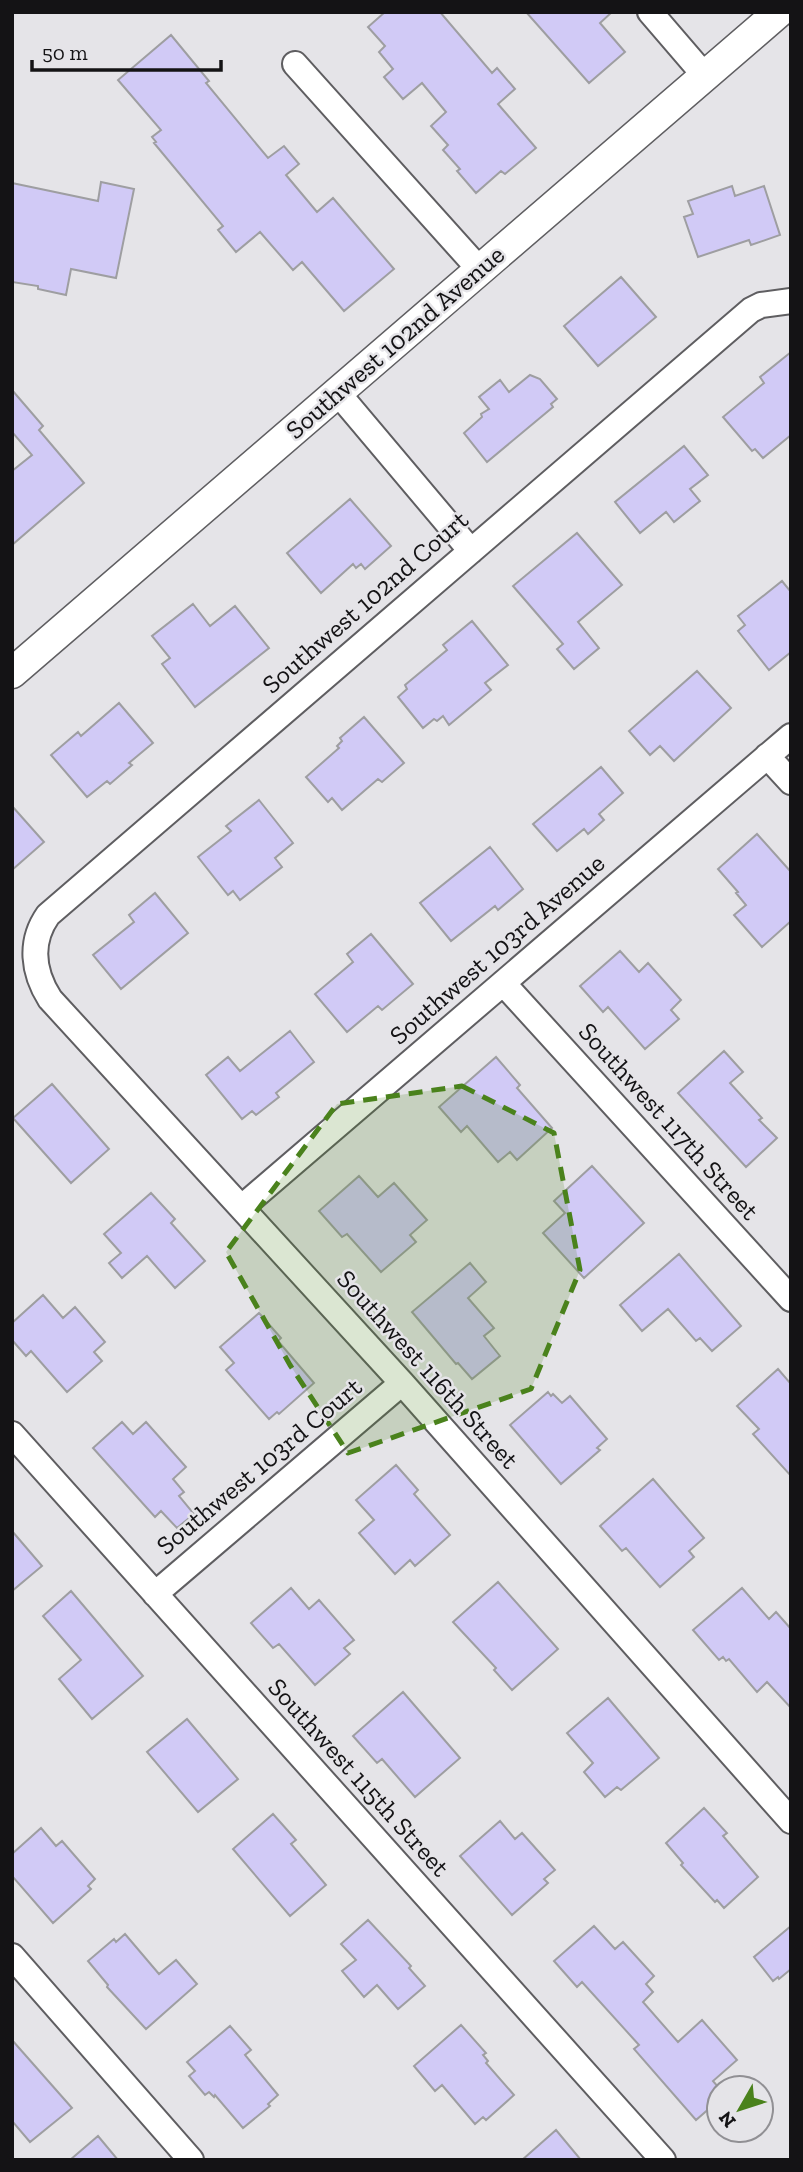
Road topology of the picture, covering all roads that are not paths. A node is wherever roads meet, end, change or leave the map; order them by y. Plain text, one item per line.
1 (650, 12) edge
2 (779, 12) edge
3 (295, 64) dead end
4 (705, 76) junction
5 (480, 270) junction
6 (791, 301) edge
7 (337, 392) junction
8 (471, 551) junction
9 (12, 673) edge
10 (791, 736) edge
11 (767, 756) junction
12 (791, 782) edge
13 (35, 951) joint
14 (503, 982) junction
15 (242, 1207) junction
16 (791, 1299) edge
17 (402, 1383) junction
18 (12, 1434) edge
19 (155, 1594) junction
20 (791, 1821) edge
21 (12, 1956) edge
22 (191, 2160) edge
23 (663, 2160) edge

1 - 4 street
2 - 4 street, Southwest 102nd Avenue
3 - 5 street
4 - 5 street, Southwest 102nd Avenue
5 - 7 street, Southwest 102nd Avenue
6 - 8 street, Southwest 102nd Court
7 - 8 street
7 - 9 street, Southwest 102nd Avenue
8 - 13 street, Southwest 102nd Court
10 - 11 street, Southwest 103rd Avenue
11 - 12 street
11 - 14 street, Southwest 103rd Avenue
13 - 15 street, Southwest 116th Street
14 - 15 street, Southwest 103rd Avenue
14 - 16 street, Southwest 117th Street
15 - 17 street, Southwest 116th Street
17 - 19 street, Southwest 103rd Court
17 - 20 street, Southwest 116th Street
18 - 19 street, Southwest 115th Street
19 - 23 street, Southwest 115th Street
21 - 22 street

